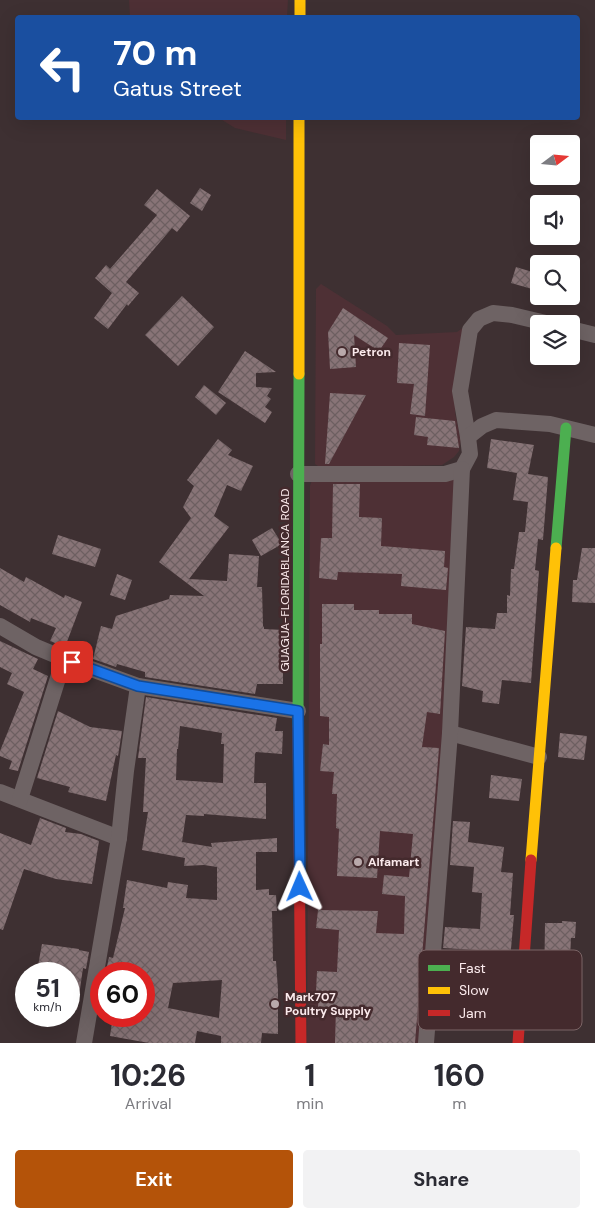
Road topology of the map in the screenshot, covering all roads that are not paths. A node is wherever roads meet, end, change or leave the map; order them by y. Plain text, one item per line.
1 (300, 0) edge
2 (300, 15) edge
3 (299, 120) edge
4 (530, 319) edge
5 (580, 331) edge
6 (595, 335) edge
7 (566, 428) junction
8 (595, 435) edge
9 (468, 437) junction
10 (462, 469) junction
11 (298, 474) junction
12 (0, 626) edge
13 (64, 659) junction
14 (138, 686) junction
15 (298, 711) junction
16 (450, 733) junction
17 (539, 757) junction
18 (0, 792) edge
19 (20, 799) junction
20 (119, 838) junction
21 (433, 950) edge
22 (525, 950) edge
23 (427, 1030) edge
24 (519, 1030) edge
25 (84, 1043) edge
26 (301, 1043) edge
27 (426, 1043) edge
28 (518, 1043) edge

1 - 2 main road
3 - 11 main road, GUAGUA-FLORIDABLANCA ROAD
4 - 9 street
5 - 6 street
7 - 8 street
7 - 9 street
7 - 17 main road
9 - 10 street
10 - 11 street
10 - 16 street
11 - 15 main road, GUAGUA-FLORIDABLANCA ROAD
12 - 13 street
13 - 14 street
13 - 19 street
14 - 15 street
14 - 20 street
15 - 26 main road, GUAGUA-FLORIDABLANCA ROAD
16 - 17 street
16 - 21 street
17 - 22 main road
18 - 19 street
19 - 20 street
20 - 25 street
23 - 27 street
24 - 28 main road

